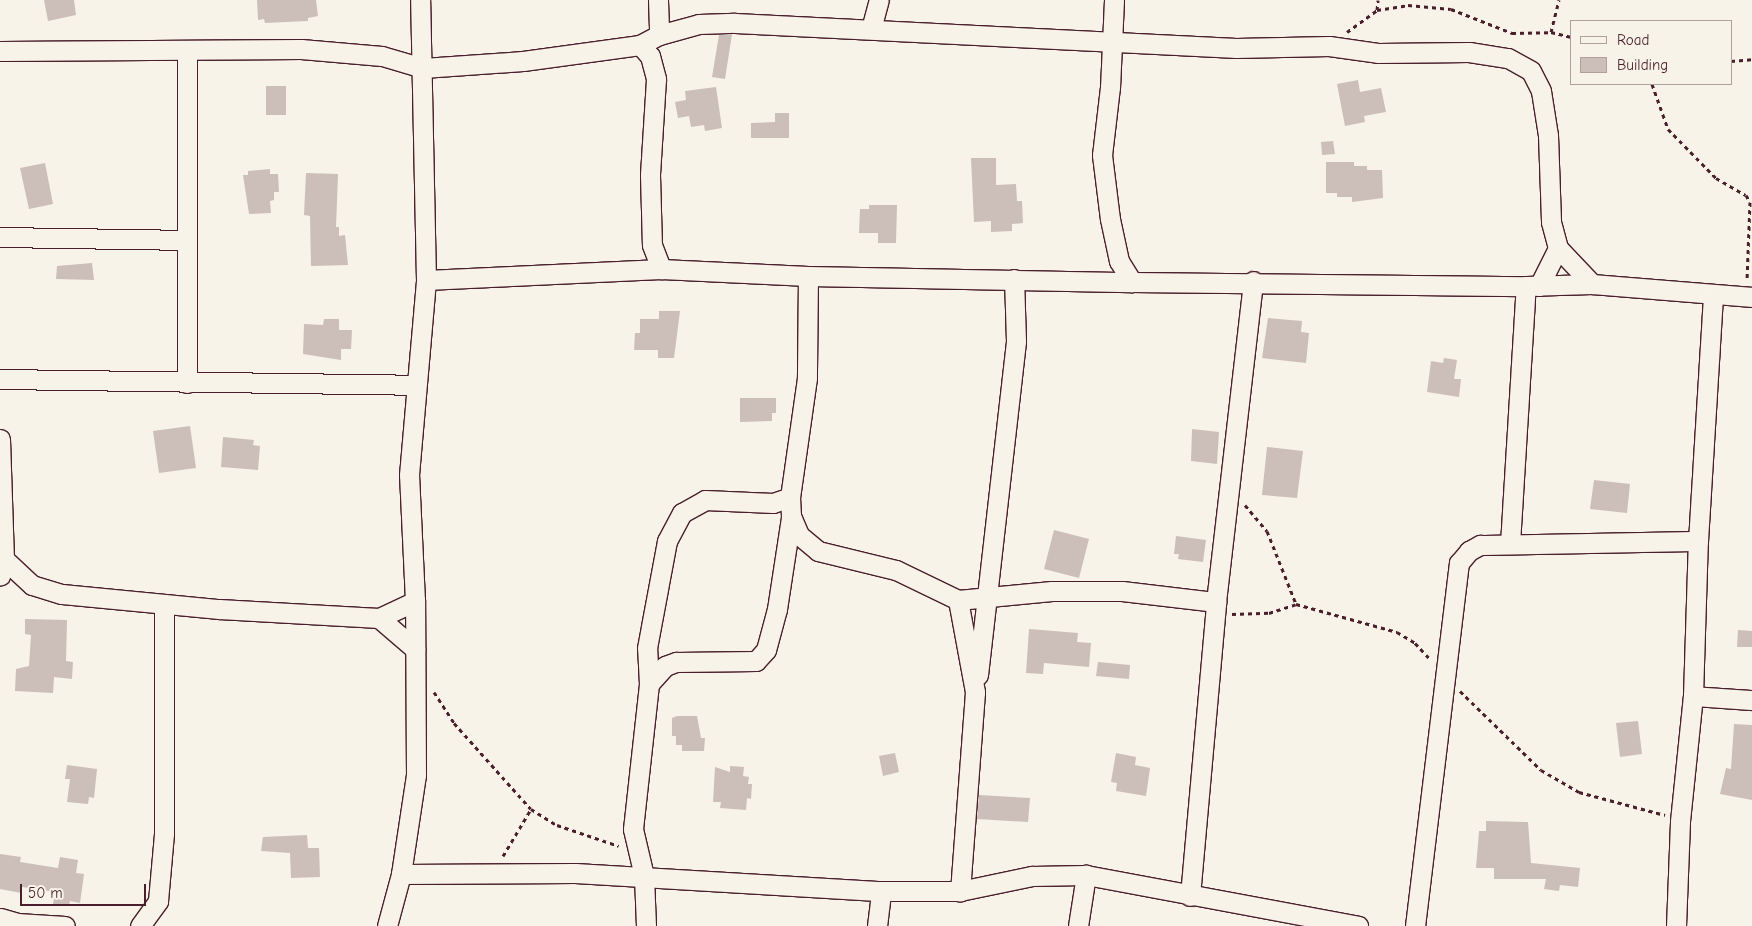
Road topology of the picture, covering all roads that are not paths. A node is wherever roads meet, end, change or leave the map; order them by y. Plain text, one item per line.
1 (420, 0) edge
2 (658, 0) edge
3 (879, 0) edge
4 (1114, 0) edge
5 (870, 29) junction
6 (659, 35) junction
7 (1110, 40) junction
8 (640, 45) junction
9 (187, 50) junction
10 (0, 51) edge
11 (423, 68) junction
12 (0, 237) edge
13 (187, 240) junction
14 (1558, 248) junction
15 (661, 269) junction
16 (808, 276) junction
17 (1014, 279) junction
18 (426, 280) junction
19 (1252, 281) junction
20 (1132, 282) junction
21 (1592, 284) junction
22 (1532, 286) junction
23 (1713, 296) junction
24 (1749, 297) edge
25 (0, 379) edge
26 (187, 383) junction
27 (416, 385) junction
28 (0, 439) edge
29 (1, 479) edge
30 (790, 497) junction
31 (791, 516) junction
32 (1698, 541) junction
33 (1510, 544) junction
34 (2, 568) edge
35 (987, 599) junction
36 (958, 600) junction
37 (415, 602) junction
38 (1216, 602) junction
39 (164, 604) junction
40 (379, 618) junction
41 (415, 657) junction
42 (649, 684) junction
43 (975, 692) junction
44 (1693, 696) junction
45 (1752, 700) edge
46 (401, 874) junction
47 (644, 876) junction
48 (1086, 876) junction
49 (881, 891) junction
50 (960, 891) junction
51 (1190, 896) junction
52 (0, 918) edge
53 (65, 926) edge
54 (140, 926) edge
55 (387, 926) edge
56 (646, 926) edge
57 (877, 926) edge
58 (1078, 926) edge
59 (1358, 926) edge
60 (1415, 926) edge
61 (1676, 926) edge

1 - 11 street
2 - 6 street
3 - 5 street
4 - 7 street
5 - 6 street
5 - 7 street
6 - 8 street
7 - 14 street
7 - 20 street
8 - 11 street
8 - 15 street
9 - 10 street
9 - 11 street
9 - 13 street
11 - 18 street
12 - 13 street
13 - 26 street
14 - 21 street
14 - 22 street
15 - 16 street
15 - 18 street
16 - 17 street
16 - 30 street
17 - 20 street
17 - 35 street
18 - 27 street
19 - 20 street
19 - 22 street
19 - 38 street
21 - 22 street
21 - 23 street
22 - 33 street
23 - 24 street
23 - 32 street
25 - 26 street
26 - 27 street
27 - 37 street
28 - 29 street
29 - 34 street
30 - 31 street
30 - 42 street
31 - 36 street
31 - 42 street
32 - 33 street
32 - 44 street
33 - 60 street
34 - 39 street
35 - 36 street
35 - 38 street
35 - 43 street
36 - 43 street
37 - 40 street
37 - 41 street
38 - 51 street
39 - 40 street
39 - 54 street
40 - 41 street
41 - 46 street
42 - 47 street
43 - 50 street
44 - 45 street
44 - 61 street
46 - 47 street
46 - 55 street
47 - 49 street
47 - 56 street
48 - 50 street
48 - 51 street
48 - 58 street
49 - 50 street
49 - 57 street
51 - 59 street
52 - 53 street

